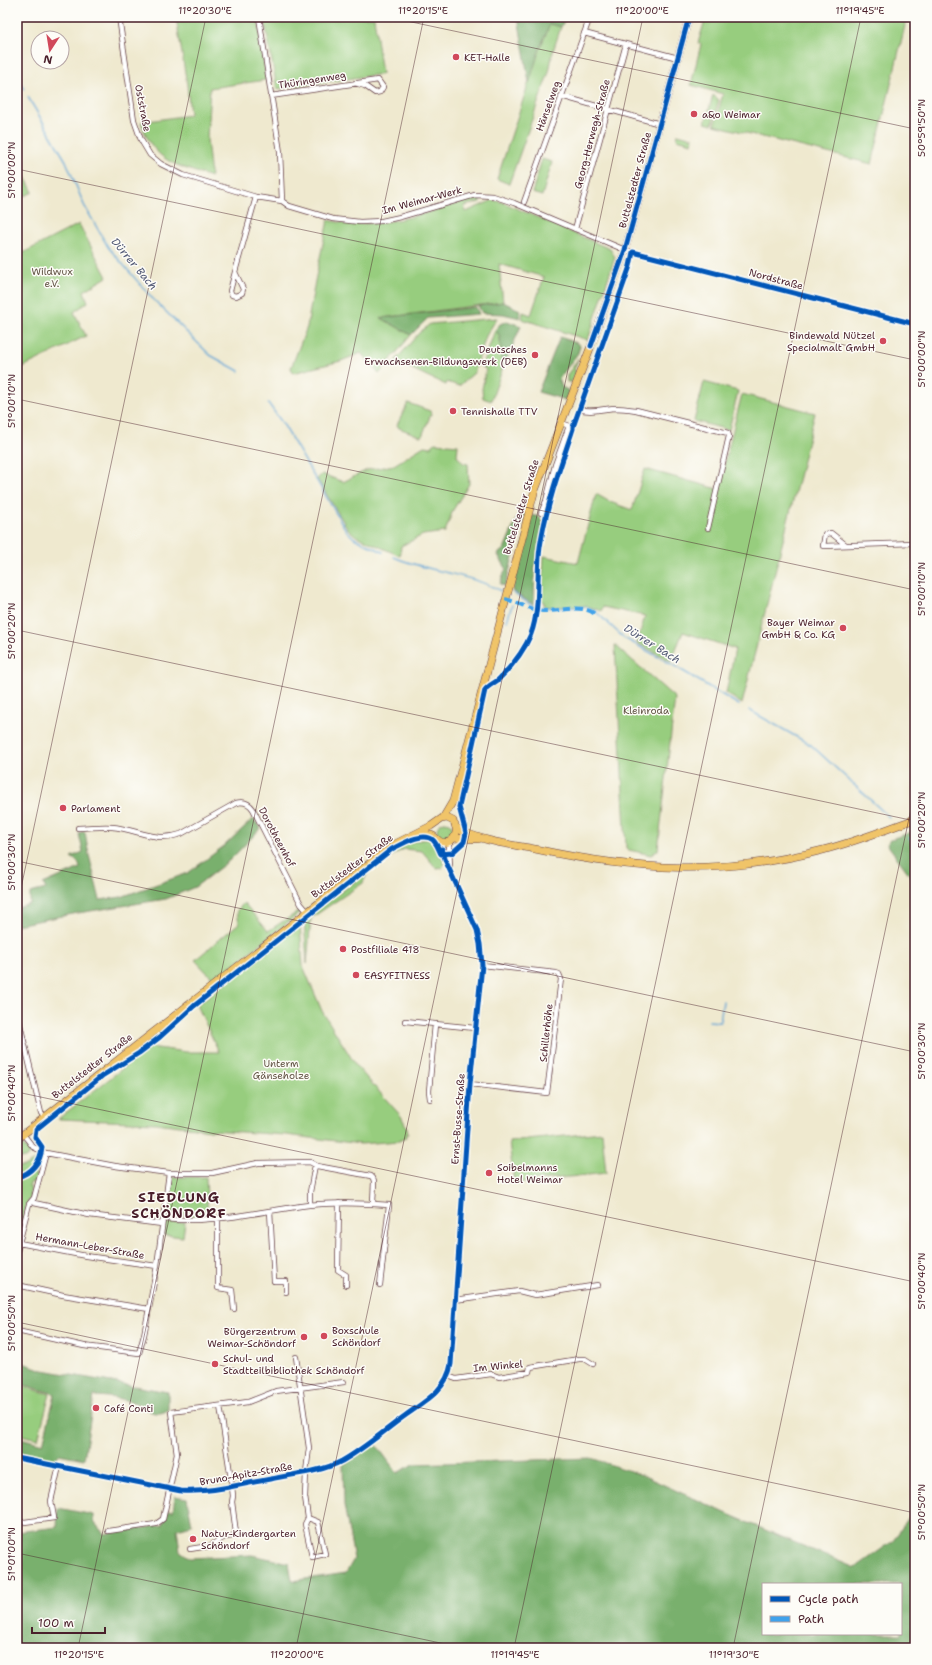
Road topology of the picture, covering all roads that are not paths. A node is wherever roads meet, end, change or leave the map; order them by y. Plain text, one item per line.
1 (119, 17) edge
2 (259, 17) edge
3 (590, 17) edge
4 (689, 17) edge
5 (584, 33) junction
6 (626, 44) junction
7 (678, 58) junction
8 (355, 83) junction
9 (271, 96) junction
10 (562, 96) junction
11 (609, 110) junction
12 (660, 124) junction
13 (256, 197) junction
14 (282, 201) junction
15 (524, 202) dead end
16 (576, 229) junction
17 (625, 250) junction
18 (633, 252) junction
19 (235, 272) junction
20 (915, 324) edge
21 (579, 409) junction
22 (561, 422) junction
23 (569, 426) junction
24 (541, 513) dead end
25 (708, 528) dead end
26 (915, 543) edge
27 (846, 545) junction
28 (453, 801) junction
29 (443, 818) junction
30 (915, 819) edge
31 (435, 824) junction
32 (455, 824) junction
33 (78, 828) dead end
34 (410, 836) junction
35 (437, 839) junction
36 (485, 839) junction
37 (452, 840) junction
38 (450, 869) junction
39 (307, 911) junction
40 (482, 965) junction
41 (17, 1012) edge
42 (405, 1021) dead end
43 (435, 1024) junction
44 (475, 1028) junction
45 (470, 1084) junction
46 (430, 1099) dead end
47 (44, 1117) junction
48 (20, 1136) edge
49 (46, 1153) junction
50 (314, 1165) junction
51 (169, 1174) junction
52 (32, 1202) junction
53 (339, 1203) junction
54 (373, 1203) junction
55 (310, 1205) junction
56 (270, 1211) junction
57 (218, 1220) junction
58 (163, 1221) junction
59 (19, 1243) junction
60 (17, 1251) edge
61 (157, 1266) junction
62 (17, 1285) edge
63 (346, 1285) dead end
64 (380, 1285) dead end
65 (598, 1285) dead end
66 (286, 1292) dead end
67 (455, 1300) junction
68 (149, 1309) junction
69 (234, 1309) dead end
70 (17, 1331) edge
71 (296, 1357) dead end
72 (593, 1364) dead end
73 (448, 1376) junction
74 (344, 1382) dead end
75 (301, 1387) junction
76 (220, 1406) junction
77 (17, 1458) edge
78 (59, 1466) junction
79 (306, 1472) junction
80 (232, 1486) junction
81 (171, 1489) junction
82 (308, 1518) junction
83 (17, 1523) edge
84 (108, 1531) dead end
85 (190, 1549) dead end

1 - 13 street, Oststraße
2 - 9 street
3 - 5 street, Hänselweg
4 - 7 main road, Buttelstedter Straße
5 - 6 street
5 - 10 street, Hänselweg
6 - 7 street
6 - 11 street, Georg-Herwegh-Straße
7 - 12 main road, Buttelstedter Straße
8 - 8 street, Thüringenweg
8 - 9 street, Thüringenweg
9 - 14 street
10 - 11 street
10 - 15 street, Hänselweg
11 - 12 street
11 - 16 street, Georg-Herwegh-Straße
12 - 17 main road, Buttelstedter Straße
13 - 14 street, Oststraße
13 - 19 street
14 - 16 street, Im Weimar-Werk
16 - 17 street, Im Weimar-Werk
17 - 18 street, Nordstraße
17 - 22 main road, Buttelstedter Straße
18 - 20 street, Nordstraße
18 - 21 street
19 - 19 street
21 - 23 street, Buttelstedter Straße
21 - 25 street
22 - 23 street
22 - 28 main road, Buttelstedter Straße
23 - 24 street, Buttelstedter Straße
26 - 27 street
27 - 27 street
28 - 29 main road
28 - 32 main road
29 - 31 main road
29 - 32 main road
30 - 36 main road
31 - 34 main road, Buttelstedter Straße
31 - 35 main road
32 - 36 main road
32 - 37 main road
33 - 39 street, Dorotheenhof
34 - 35 main road
34 - 39 main road, Buttelstedter Straße
35 - 37 main road
35 - 38 street, Ernst-Busse-Straße
36 - 37 main road
37 - 38 street, Ernst-Busse-Straße
38 - 40 street, Ernst-Busse-Straße
39 - 47 main road, Buttelstedter Straße
40 - 44 street, Ernst-Busse-Straße
40 - 45 street, Schillerhöhe
41 - 47 street
42 - 43 street
43 - 44 street
43 - 46 street
44 - 45 street, Ernst-Busse-Straße
45 - 67 street, Ernst-Busse-Straße
47 - 48 main road, Buttelstedter Straße
48 - 49 street
49 - 51 street
49 - 52 street
50 - 51 street
50 - 54 street
50 - 55 street
51 - 58 street
52 - 58 street
52 - 59 street
53 - 54 street
53 - 55 street
53 - 63 street
54 - 64 street
55 - 56 street
56 - 57 street
56 - 66 street
57 - 58 street
57 - 69 street
58 - 61 street
59 - 60 street
59 - 61 street, Hermann-Leber-Straße
61 - 68 street
62 - 68 street
65 - 67 street
67 - 73 street, Ernst-Busse-Straße
68 - 70 street
71 - 75 street
72 - 73 street, Im Winkel
73 - 79 street, Bruno-Apitz-Straße
74 - 75 street
75 - 76 street
75 - 79 street
76 - 80 street
76 - 81 street
77 - 78 street, Bruno-Apitz-Straße
78 - 81 street, Bruno-Apitz-Straße
78 - 83 street
79 - 80 street, Bruno-Apitz-Straße
79 - 82 street
80 - 81 street, Bruno-Apitz-Straße
80 - 85 street
81 - 84 street
82 - 82 street

